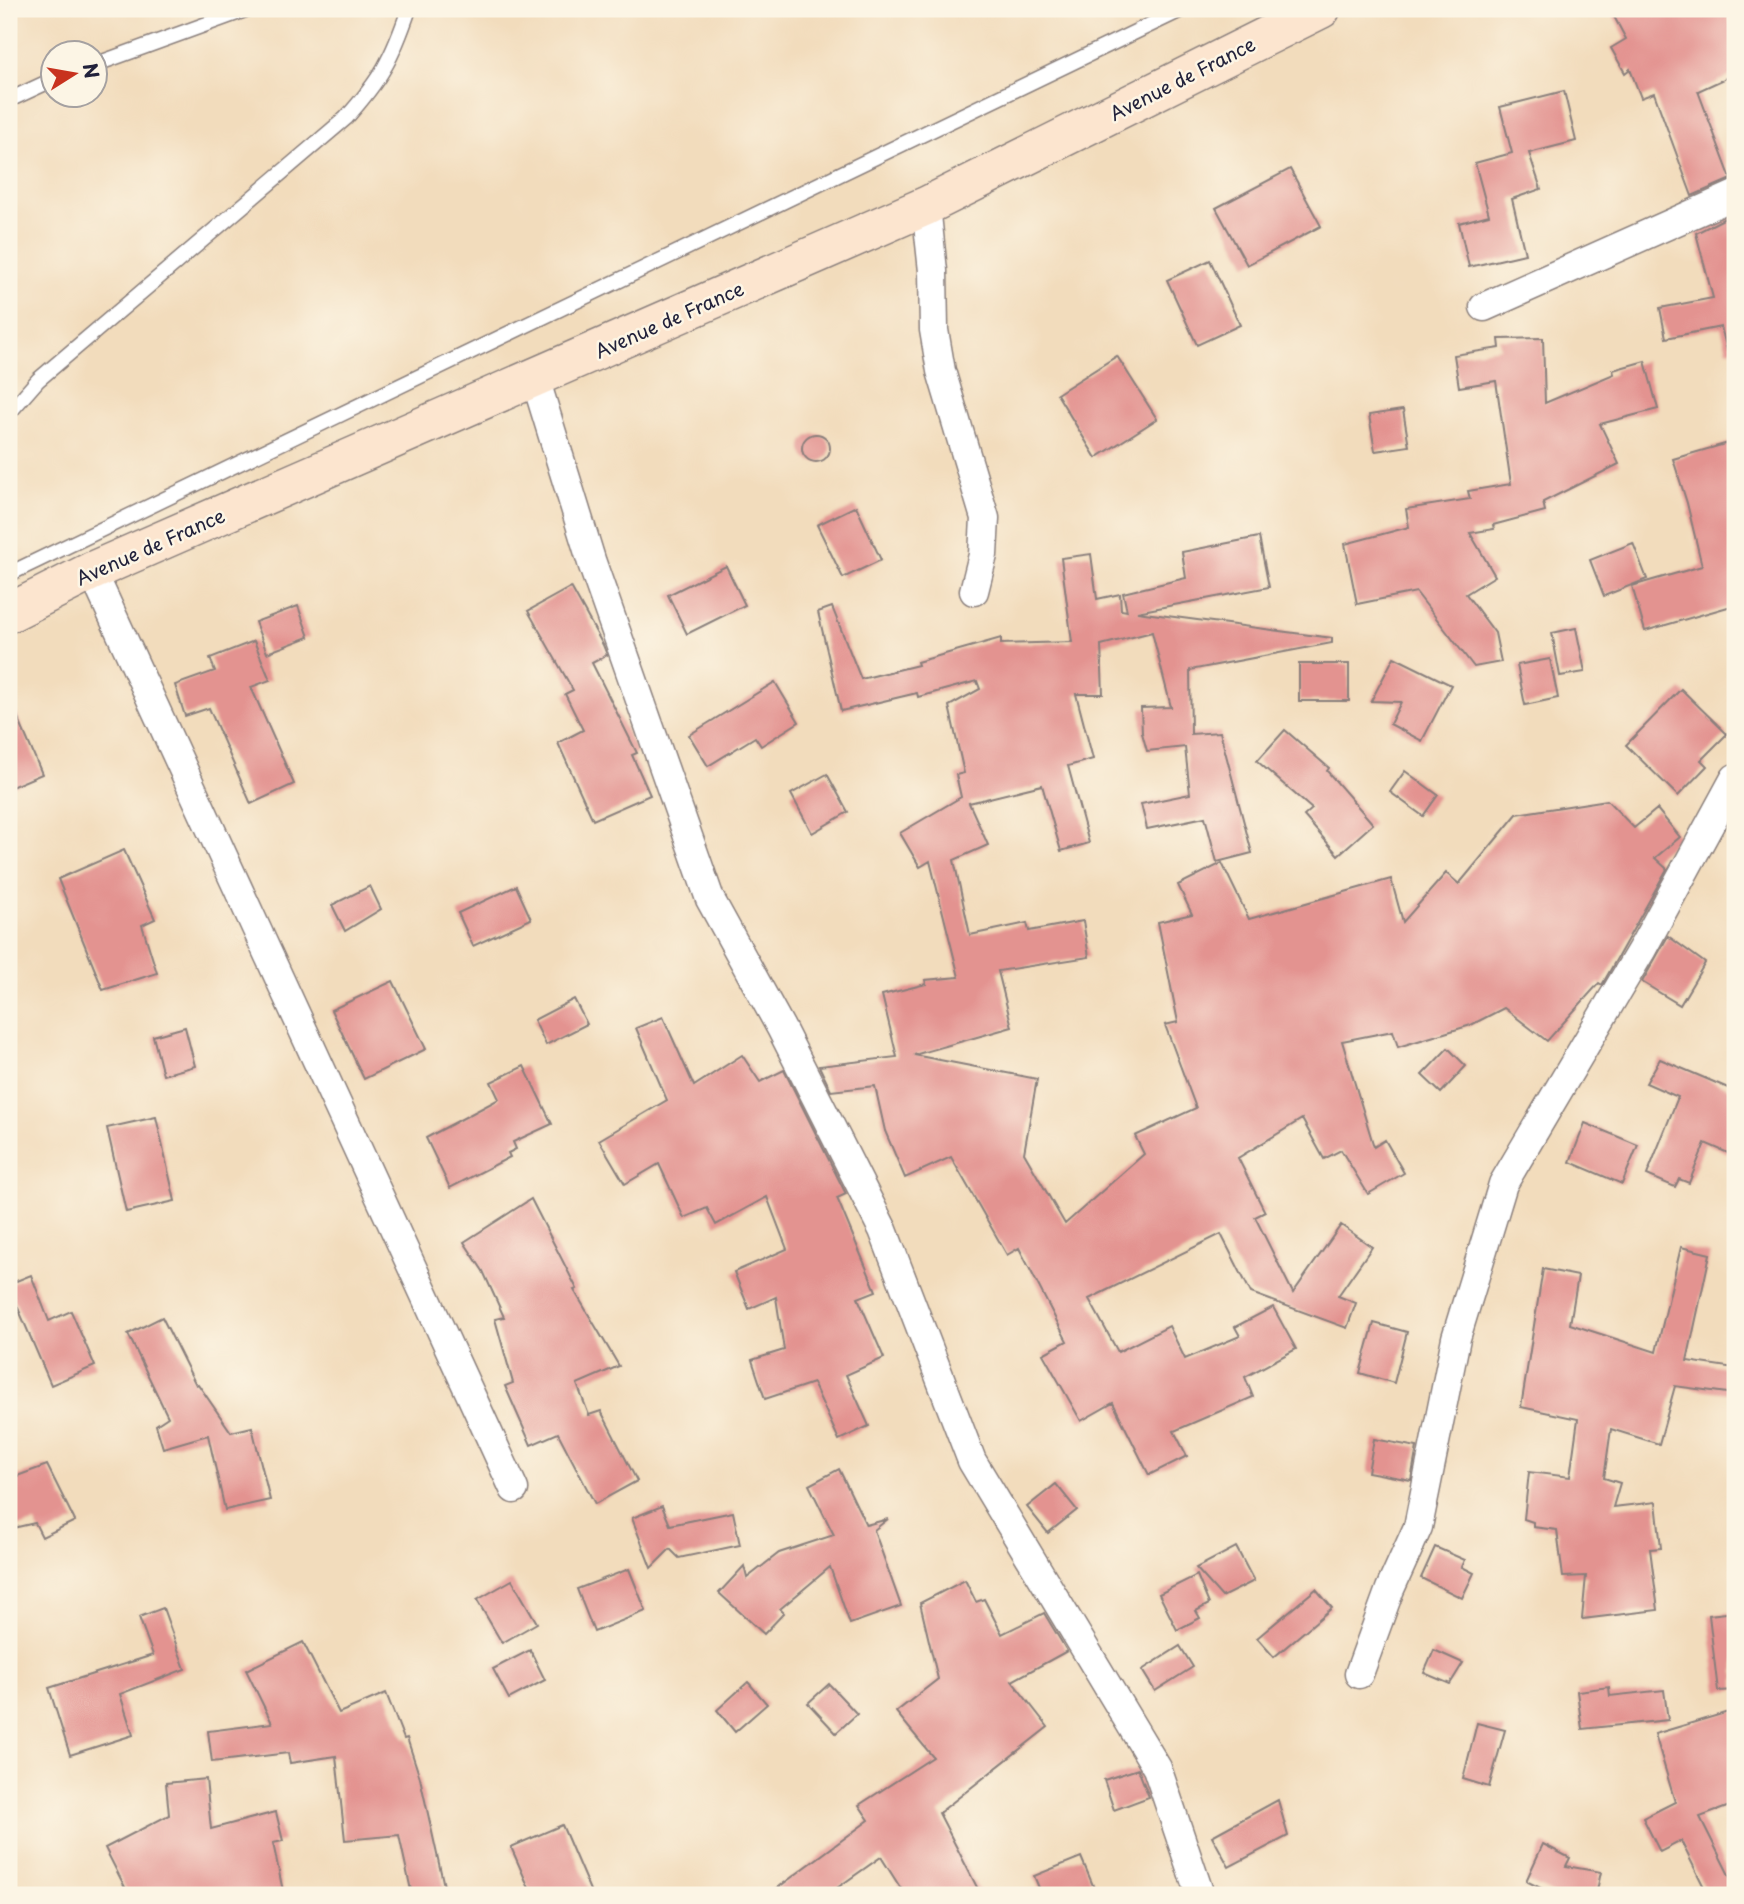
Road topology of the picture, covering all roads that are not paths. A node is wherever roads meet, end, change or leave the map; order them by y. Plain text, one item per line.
1 (248, 9) edge
2 (409, 9) edge
3 (1183, 9) edge
4 (1321, 9) edge
5 (108, 60) edge
6 (38, 87) edge
7 (9, 100) edge
8 (1735, 195) edge
9 (926, 206) junction
10 (1484, 307) dead end
11 (535, 378) junction
12 (9, 413) edge
13 (92, 570) junction
14 (9, 574) edge
15 (974, 591) dead end
16 (9, 613) edge
17 (1735, 778) edge
18 (514, 1489) dead end
19 (1359, 1674) dead end
20 (1199, 1895) edge

1 - 5 lane
2 - 12 lane
3 - 14 lane
4 - 9 street, Avenue de France
6 - 7 lane
8 - 10 street
9 - 11 street, Avenue de France
9 - 15 street
11 - 13 street, Avenue de France
11 - 20 street
13 - 16 street, Avenue de France
13 - 18 street
17 - 19 street

